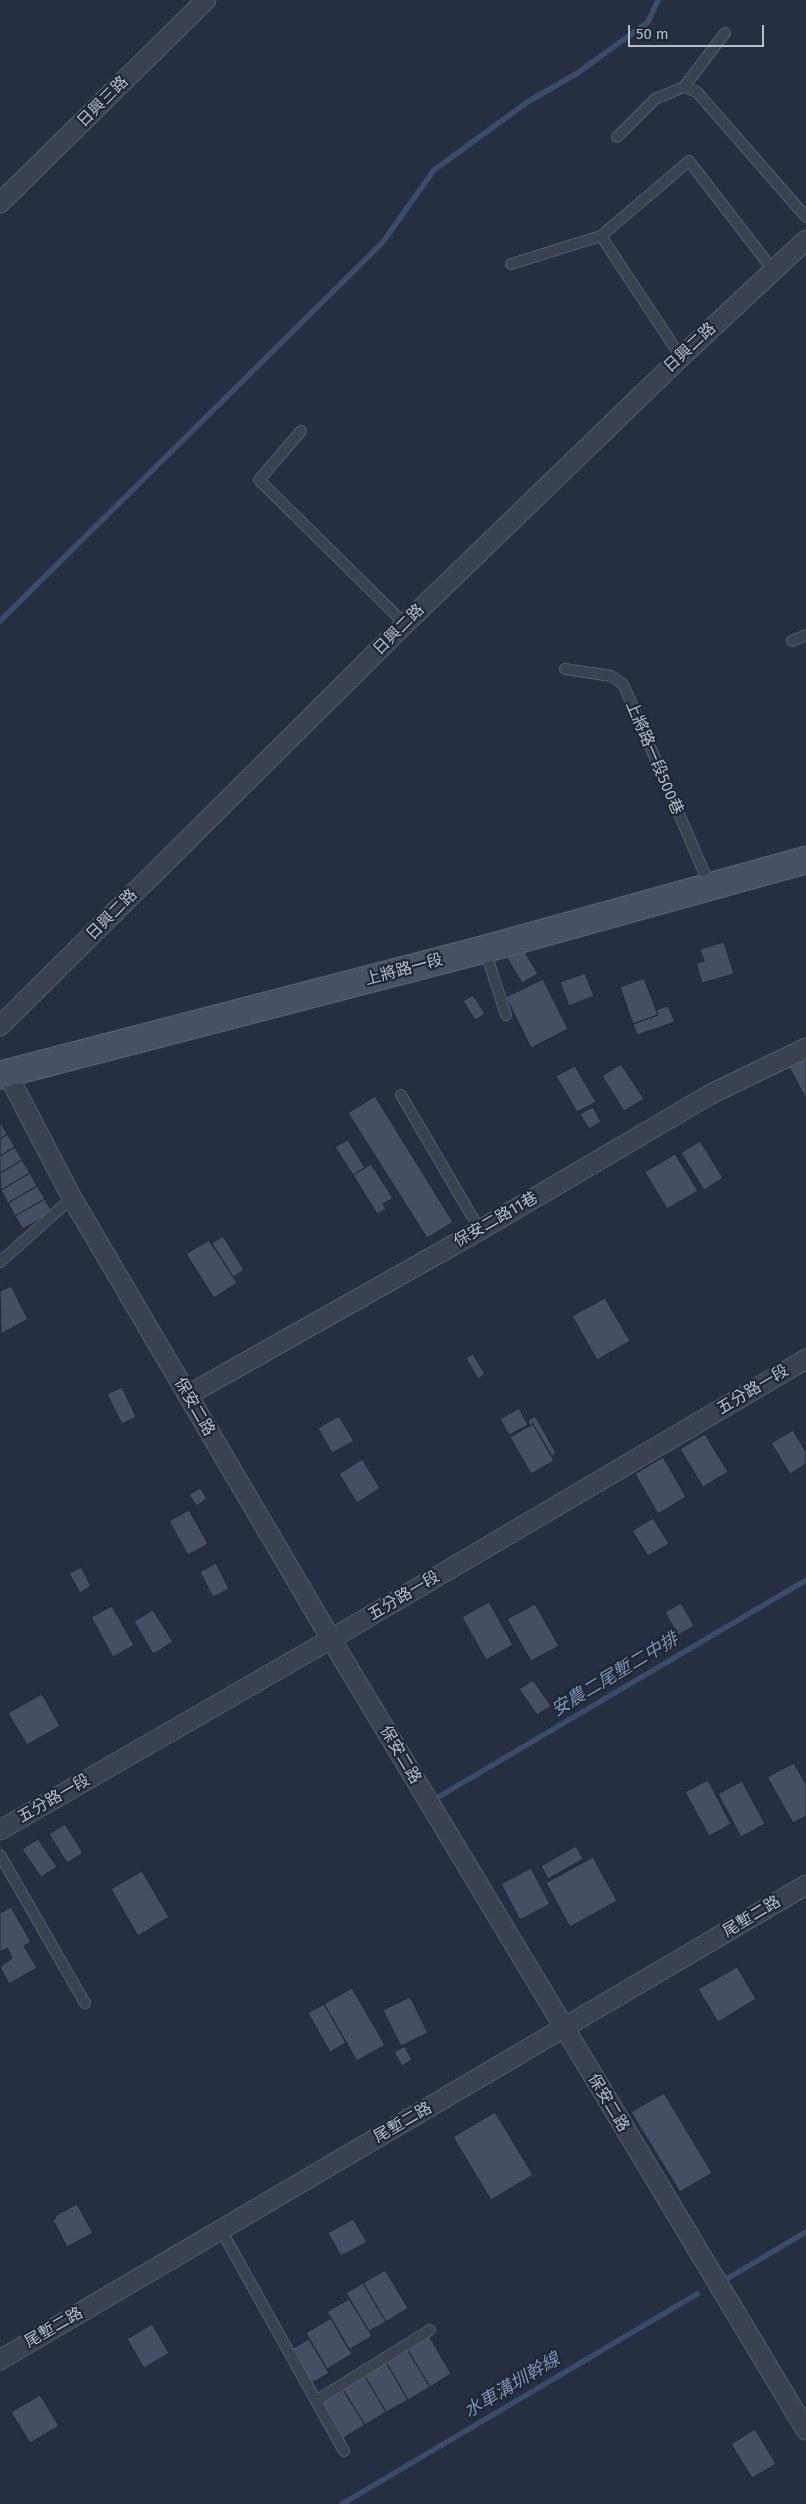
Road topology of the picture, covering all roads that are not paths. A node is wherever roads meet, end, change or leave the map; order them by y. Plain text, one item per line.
1 (206, 0) edge
2 (725, 33) dead end
3 (684, 87) junction
4 (617, 137) dead end
5 (0, 203) edge
6 (806, 217) edge
7 (600, 236) junction
8 (806, 240) edge
9 (511, 264) dead end
10 (774, 270) junction
11 (681, 357) junction
12 (301, 431) dead end
13 (405, 624) junction
14 (806, 635) edge
15 (792, 641) dead end
16 (565, 669) dead end
17 (806, 860) edge
18 (710, 887) junction
19 (485, 949) junction
20 (506, 1015) dead end
21 (0, 1026) edge
22 (806, 1048) edge
23 (3, 1074) edge
24 (400, 1095) dead end
25 (72, 1198) junction
26 (480, 1230) junction
27 (0, 1262) edge
28 (806, 1359) edge
29 (188, 1395) junction
30 (331, 1639) junction
31 (0, 1830) edge
32 (0, 1855) edge
33 (806, 1885) edge
34 (85, 2003) dead end
35 (564, 2028) junction
36 (221, 2230) junction
37 (430, 2330) dead end
38 (0, 2360) edge
39 (317, 2400) junction
40 (806, 2430) edge
41 (344, 2451) dead end

1 - 5 street, 日興三路
2 - 3 lane
3 - 4 lane
3 - 6 lane
7 - 9 lane
7 - 10 lane
7 - 11 lane
8 - 10 street, 日興二路
10 - 11 street, 日興二路
11 - 13 street, 日興二路
12 - 13 lane
13 - 21 street, 日興二路
14 - 15 lane
16 - 18 lane, 上將路一段500巷
17 - 18 main road, 上將路一段
18 - 19 main road, 上將路一段
19 - 20 lane
19 - 23 main road, 上將路一段
22 - 26 street, 保安二路11巷
23 - 25 street, 保安二路
24 - 26 lane
25 - 27 lane
25 - 29 street, 保安二路
26 - 29 street, 保安二路11巷
28 - 30 street, 五分路一段
29 - 30 street, 保安二路
30 - 31 street, 五分路一段
30 - 35 street, 保安二路
32 - 34 lane
33 - 35 street, 尾塹二路
35 - 36 street, 尾塹二路
35 - 40 street, 保安二路
36 - 38 street, 尾塹二路
36 - 39 lane
37 - 39 lane
39 - 41 lane

